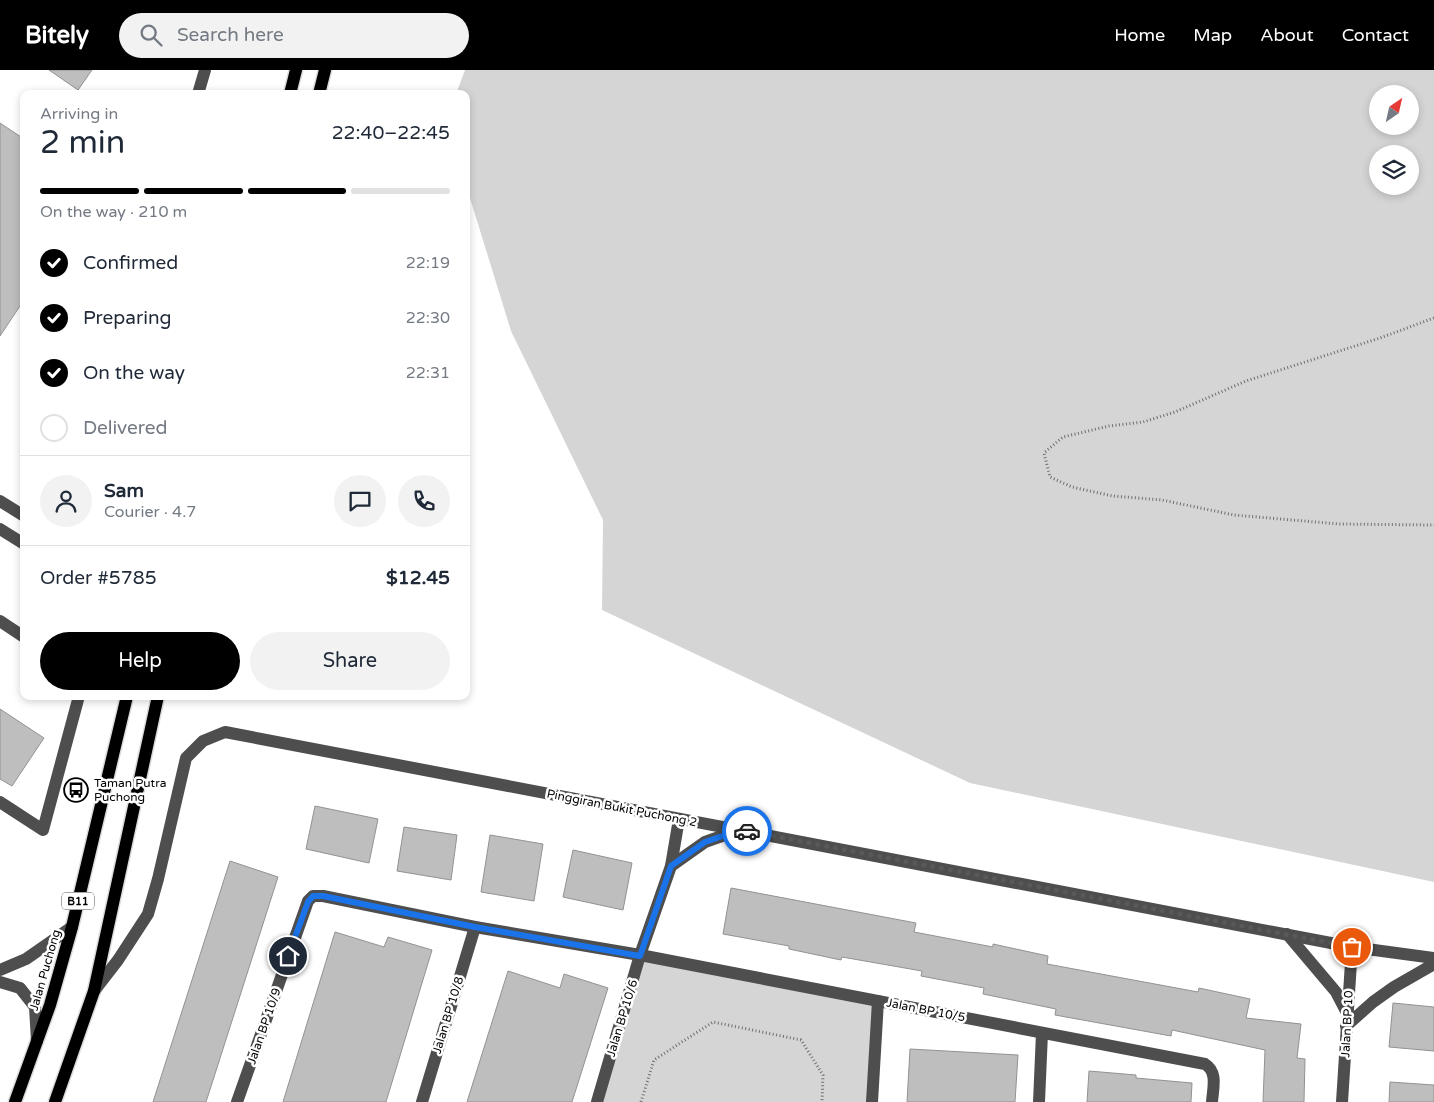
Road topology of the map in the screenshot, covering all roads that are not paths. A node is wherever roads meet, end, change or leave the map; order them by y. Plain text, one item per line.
1 (205, 70) edge
2 (296, 70) edge
3 (325, 70) edge
4 (199, 90) edge
5 (291, 90) edge
6 (320, 90) edge
7 (0, 500) edge
8 (20, 513) edge
9 (0, 529) edge
10 (20, 542) edge
11 (0, 621) edge
12 (20, 634) edge
13 (78, 700) edge
14 (126, 700) edge
15 (157, 700) edge
16 (0, 802) edge
17 (679, 819) junction
18 (740, 830) junction
19 (671, 866) junction
20 (313, 896) joint
21 (72, 927) junction
22 (475, 927) junction
23 (1287, 934) junction
24 (1352, 947) junction
25 (640, 956) junction
26 (1434, 958) edge
27 (1434, 964) edge
28 (0, 970) edge
29 (0, 982) edge
30 (94, 992) junction
31 (878, 1001) junction
32 (1347, 1013) junction
33 (1346, 1026) junction
34 (1042, 1033) junction
35 (37, 1041) junction
36 (14, 1102) edge
37 (56, 1102) edge
38 (237, 1102) edge
39 (422, 1102) edge
40 (597, 1102) edge
41 (872, 1102) edge
42 (1039, 1102) edge
43 (1212, 1102) edge
44 (1342, 1102) edge

1 - 4 street
2 - 5 main road
3 - 6 main road
7 - 8 street
9 - 10 street
11 - 12 street
13 - 16 street
14 - 21 main road, Jalan Puchong / B11
15 - 30 main road, B11
17 - 18 street, Pinggiran Bukit Puchong 2
17 - 19 street, Jalan BP 10/6
17 - 30 street, Pinggiran Bukit Puchong 2
18 - 19 street
18 - 23 street, Pinggiran Bukit Puchong 2
19 - 25 street, Jalan BP 10/6
20 - 22 street, Jalan BP 10/5
20 - 38 street, Jalan BP 10/9
21 - 28 street
21 - 35 main road, Jalan Puchong / B11
22 - 25 street, Jalan BP 10/5
22 - 39 street, Jalan BP 10/8
23 - 24 street, Pinggiran Bukit Puchong 2
23 - 32 street
24 - 26 street, Pinggiran Bukit Puchong 2
24 - 32 street, Jalan BP 10
25 - 31 street, Jalan BP 10/5
25 - 40 street, Jalan BP 10/6
27 - 33 street
29 - 35 street
30 - 37 main road, B11
31 - 34 street, Jalan BP 10/5
31 - 41 street
32 - 33 street, Jalan BP 10
33 - 44 street, Jalan BP 10
34 - 42 street
34 - 43 street, Jalan BP 10/5
35 - 36 main road, Jalan Puchong / B11

